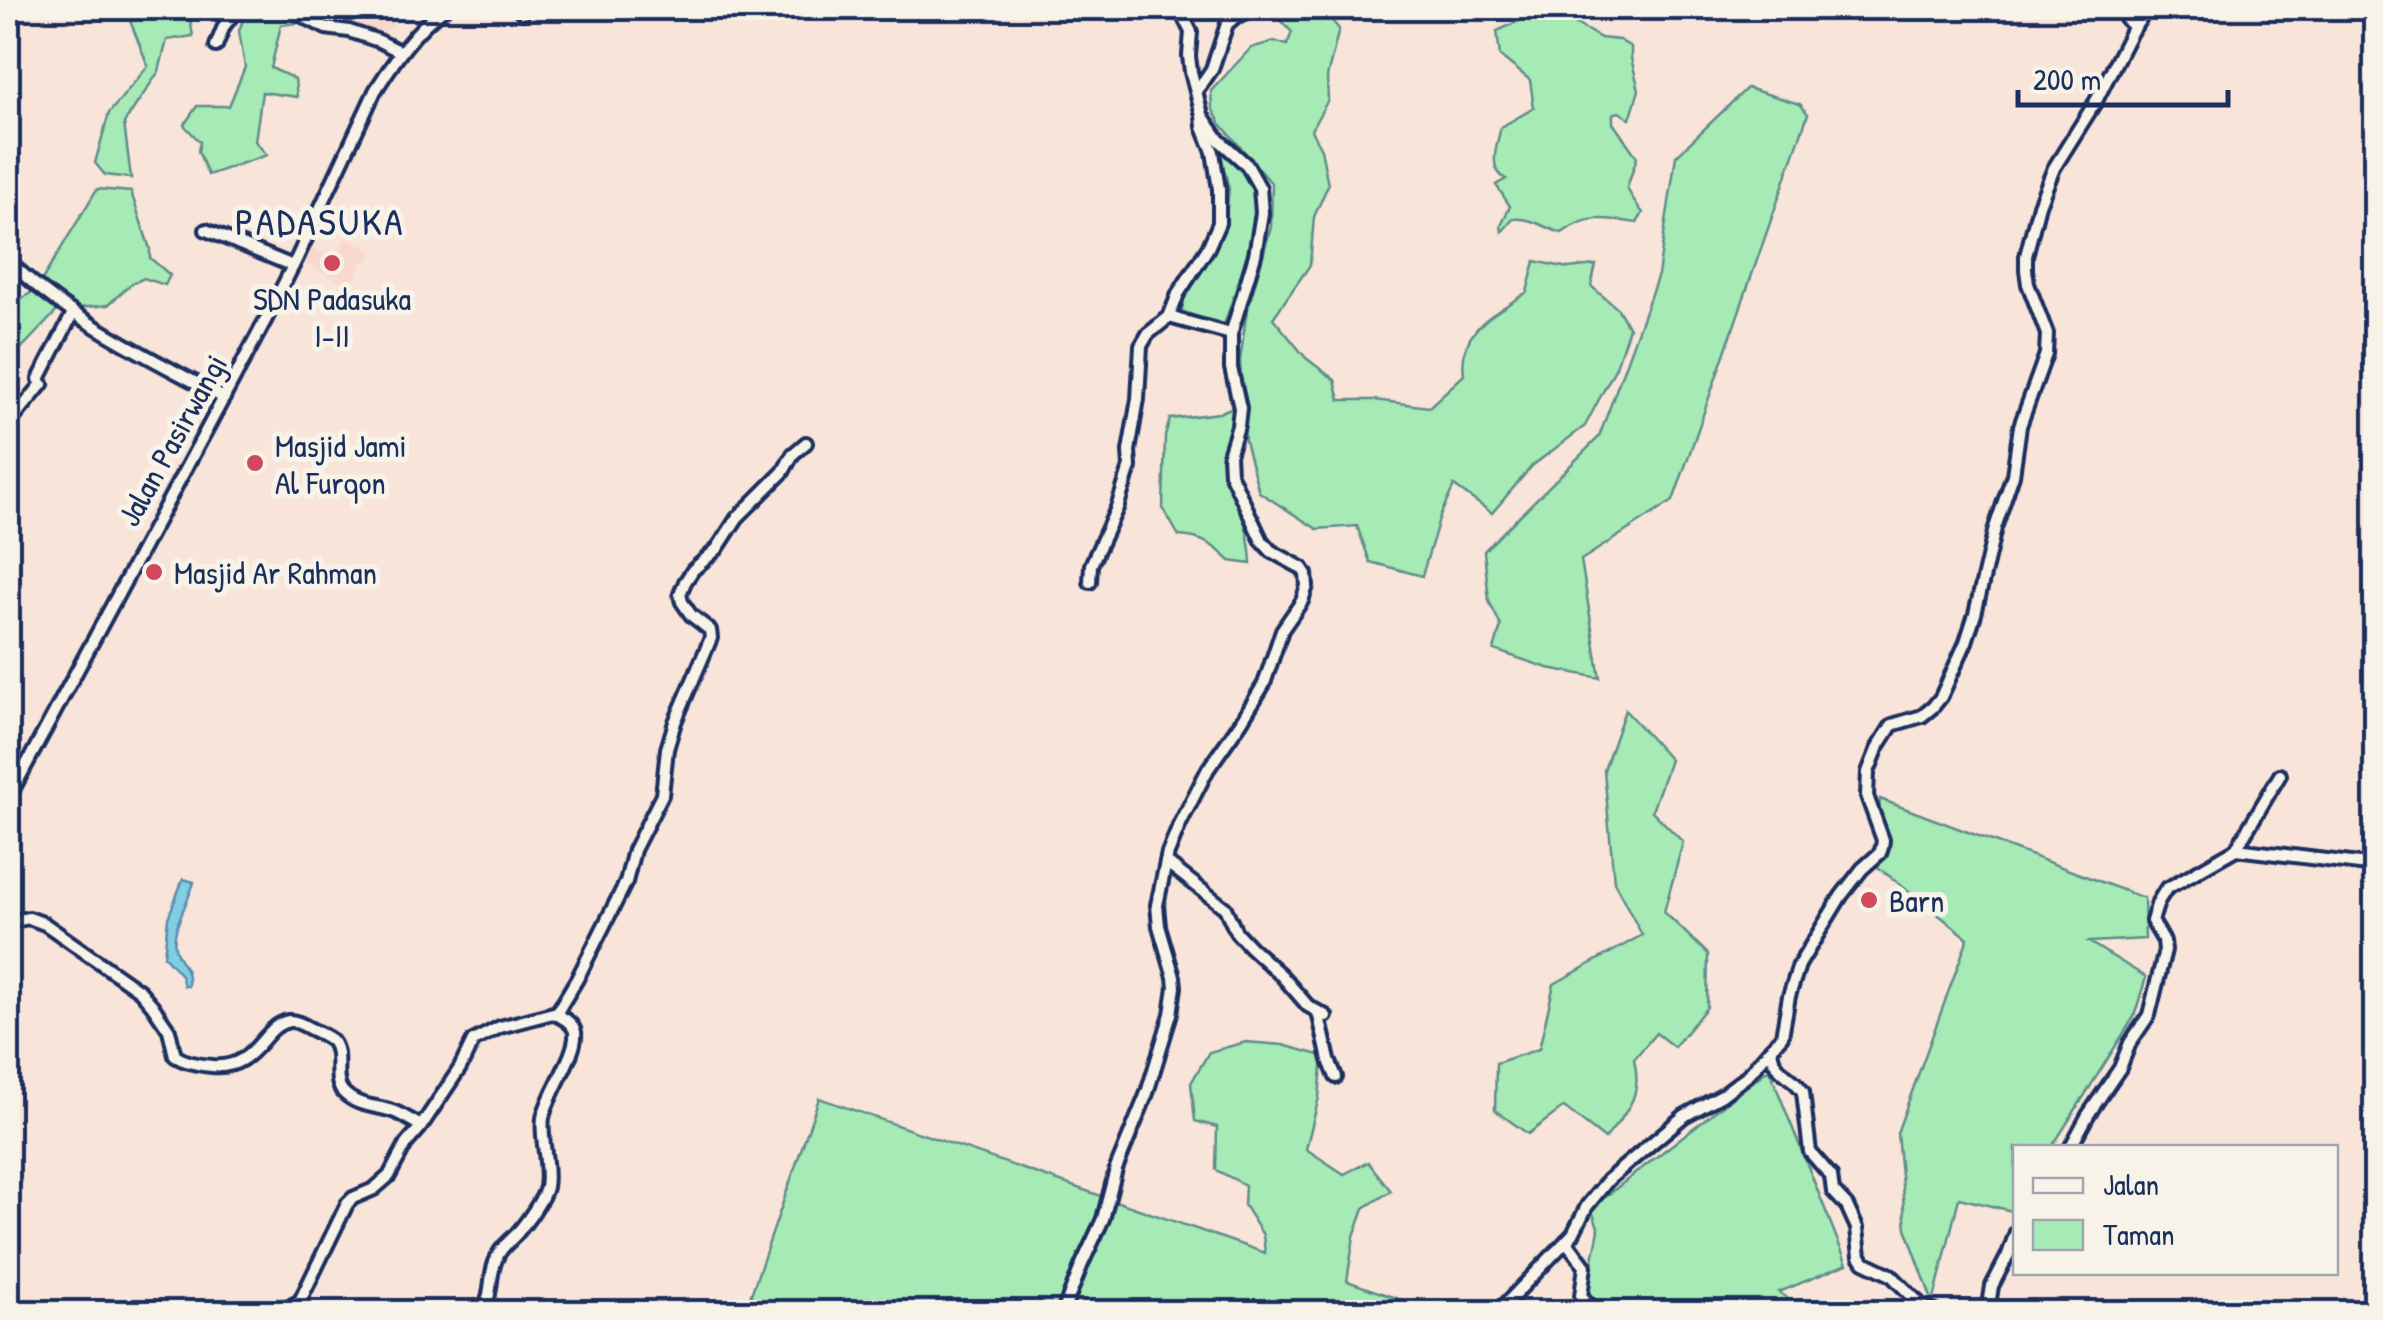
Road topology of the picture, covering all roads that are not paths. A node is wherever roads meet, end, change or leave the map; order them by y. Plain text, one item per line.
1 (238, 8) edge
2 (287, 8) edge
3 (445, 8) edge
4 (1179, 8) edge
5 (1261, 8) edge
6 (2124, 8) edge
7 (2148, 8) edge
8 (2134, 26) junction
9 (216, 46) dead end
10 (401, 52) junction
11 (1197, 90) junction
12 (1202, 115) junction
13 (206, 230) dead end
14 (8, 260) edge
15 (293, 266) junction
16 (73, 312) junction
17 (1170, 317) junction
18 (1231, 334) junction
19 (224, 398) junction
20 (8, 425) edge
21 (806, 443) dead end
22 (1090, 582) dead end
23 (2280, 775) dead end
24 (8, 799) edge
25 (2236, 849) junction
26 (1166, 862) junction
27 (2376, 866) edge
28 (8, 922) edge
29 (556, 1014) junction
30 (1771, 1046) junction
31 (1336, 1076) dead end
32 (420, 1125) junction
33 (2072, 1145) edge
34 (1566, 1241) junction
35 (2013, 1241) edge
36 (257, 1312) edge
37 (481, 1312) edge
38 (1063, 1312) edge
39 (1498, 1312) edge
40 (1597, 1312) edge
41 (1936, 1312) edge
42 (1988, 1312) edge

1 - 9 street
2 - 10 street
3 - 10 street, Jalan Pasirwangi
4 - 11 street
5 - 11 street
6 - 8 street
7 - 8 street
8 - 30 street
10 - 15 street, Jalan Pasirwangi
11 - 12 street
12 - 17 street
12 - 18 street
13 - 15 street
14 - 16 street
15 - 19 street, Jalan Pasirwangi
16 - 19 street
16 - 20 street
17 - 18 street
17 - 22 street
18 - 26 street
19 - 24 street, Jalan Pasirwangi
21 - 29 street
23 - 25 street
25 - 27 street
25 - 33 street
26 - 31 street
26 - 38 street
28 - 32 street
29 - 32 street
29 - 37 street
30 - 34 street
30 - 41 street
32 - 36 street
34 - 39 street
34 - 40 street
35 - 42 street

